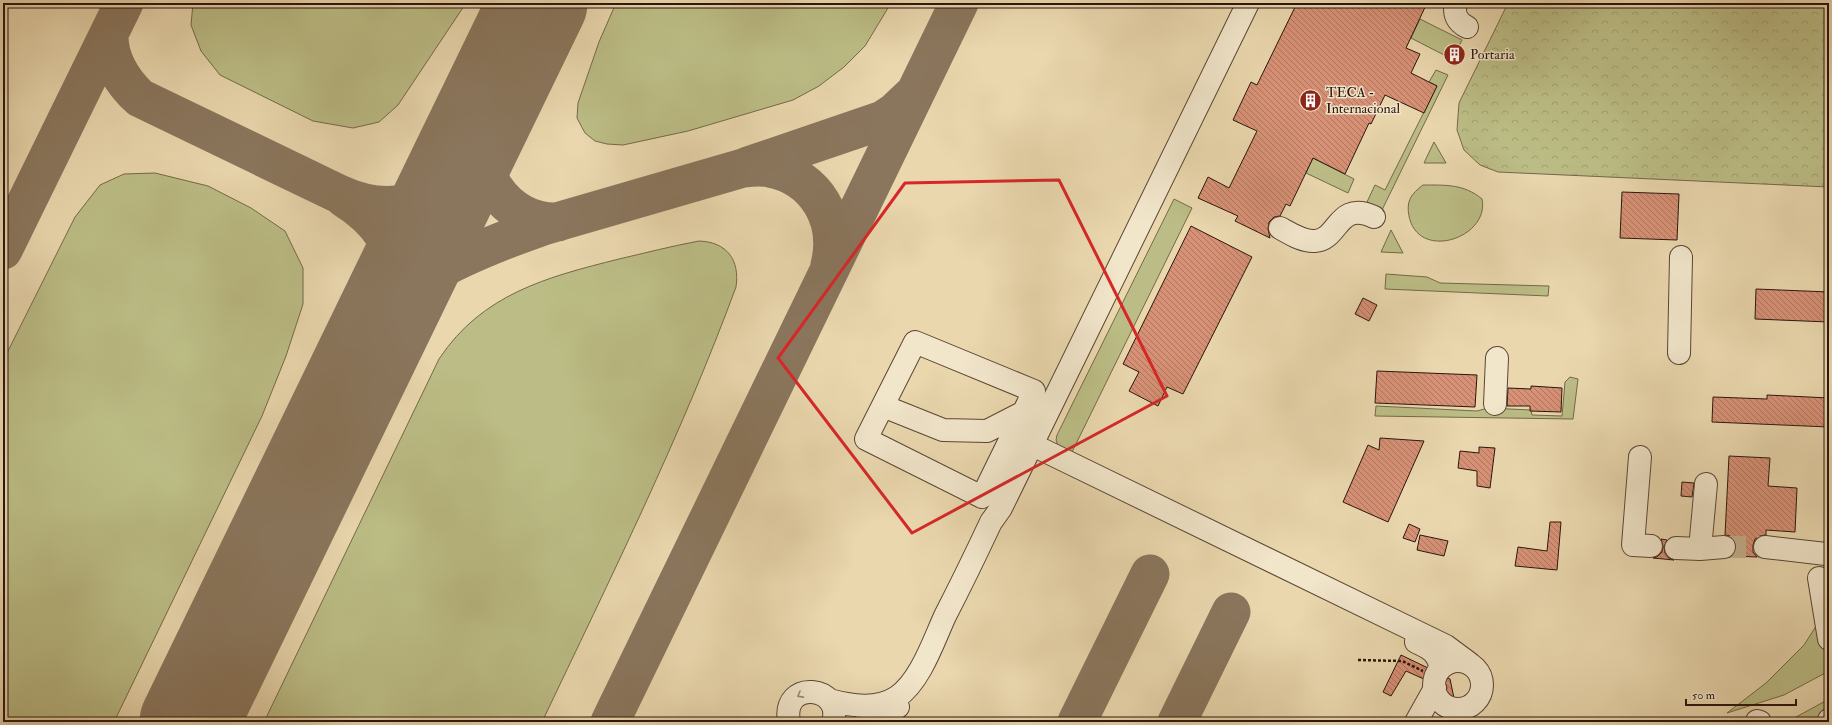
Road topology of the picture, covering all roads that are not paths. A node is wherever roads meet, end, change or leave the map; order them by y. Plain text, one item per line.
1 (1248, 3) edge
2 (1257, 3) edge
3 (1456, 3) edge
4 (1467, 27) dead end
5 (1374, 217) dead end
6 (1280, 228) dead end
7 (1680, 257) dead end
8 (1678, 353) dead end
9 (1497, 358) dead end
10 (1060, 388) junction
11 (1495, 404) dead end
12 (883, 406) junction
13 (1022, 414) junction
14 (1040, 452) junction
15 (1640, 457) dead end
16 (1706, 484) dead end
17 (1651, 546) dead end
18 (1724, 547) tunnel mouth
19 (1765, 547) tunnel mouth
20 (1676, 548) dead end
21 (1700, 549) junction
22 (1826, 554) dead end
23 (1819, 578) dead end
24 (1829, 639) edge
25 (1477, 665) junction
26 (1438, 678) junction
27 (829, 700) junction
28 (1466, 708) junction
29 (789, 722) edge
30 (833, 722) edge
31 (866, 722) edge
32 (1416, 722) edge
33 (1441, 722) edge

1 - 10 lane
2 - 14 lane
3 - 4 lane
5 - 6 lane
7 - 8 lane
9 - 11 lane
10 - 13 lane
10 - 27 lane
12 - 13 lane
12 - 13 lane
12 - 13 lane
14 - 25 lane
14 - 26 lane
14 - 31 lane
15 - 17 lane
16 - 21 lane
18 - 21 lane
19 - 22 lane
20 - 21 lane
23 - 24 lane
25 - 26 lane
25 - 28 lane
26 - 28 lane
26 - 32 lane
27 -> 29 lane
27 - 30 lane
28 - 33 lane

